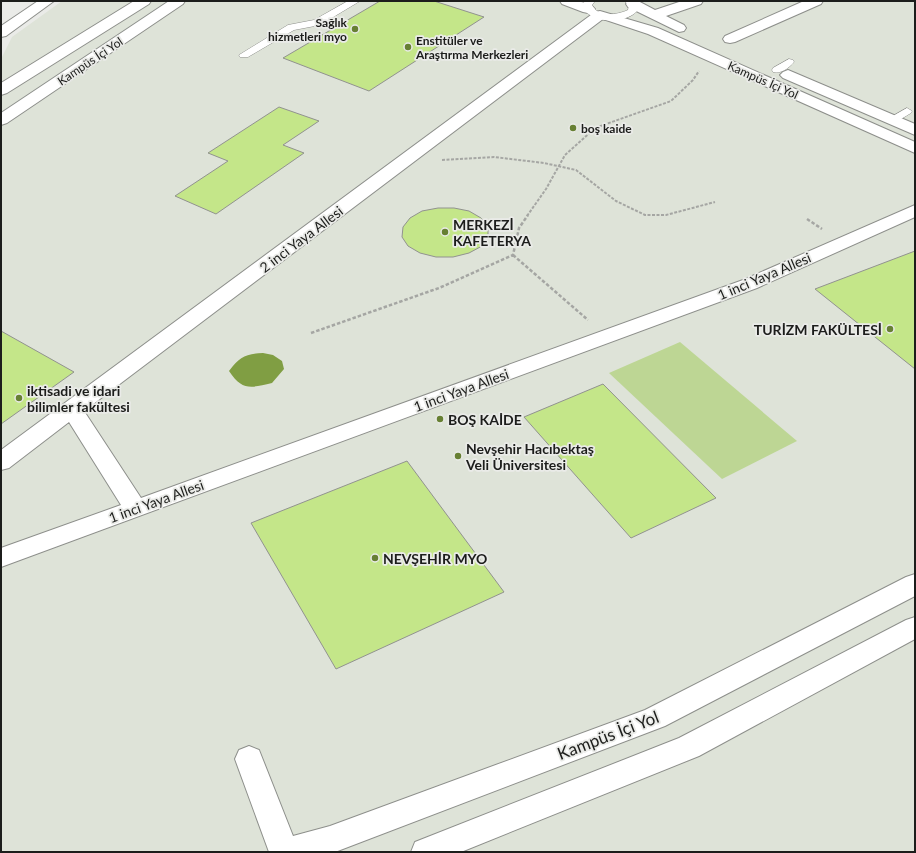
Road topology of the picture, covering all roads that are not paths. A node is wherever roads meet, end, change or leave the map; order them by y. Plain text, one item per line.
1 (48, 1) edge
2 (144, 1) edge
3 (178, 1) edge
4 (355, 1) edge
5 (567, 1) edge
6 (696, 1) edge
7 (816, 1) edge
8 (631, 2) edge
9 (597, 11) edge
10 (654, 15) junction
11 (1, 34) edge
12 (244, 55) dead end
13 (771, 68) junction
14 (1, 90) edge
15 (908, 111) dead end
16 (1, 120) edge
17 (892, 120) junction
18 (915, 130) edge
19 (915, 148) edge
20 (915, 210) edge
21 (72, 409) junction
22 (1, 462) edge
23 (136, 509) junction
24 (1, 558) edge
25 (915, 584) edge
26 (915, 627) edge
27 (249, 758) dead end
28 (285, 852) edge
29 (426, 852) edge

1 - 11 street
2 - 14 street, Kampüs İçi Yol
3 - 16 street, Kampüs İçi Yol
4 - 12 lane
5 - 9 street, Kampüs İçi Yol
6 - 10 street
7 - 10 street, Kampüs İçi Yol
8 - 9 lane
8 - 10 street, Kampüs İçi Yol
9 - 13 street, Kampüs İçi Yol
9 - 21 street, 2 inci Yaya Allesi
13 - 17 street, Kampüs İçi Yol
13 - 19 street, Kampüs İçi Yol
15 - 17 lane
17 - 18 street, Kampüs İçi Yol
20 - 23 street, 1 inci Yaya Allesi
21 - 22 street, 2 inci Yaya Allesi
21 - 23 street
23 - 24 street, 1 inci Yaya Allesi
25 - 28 street, Kampüs İçi Yol
26 - 29 street
27 - 28 street

